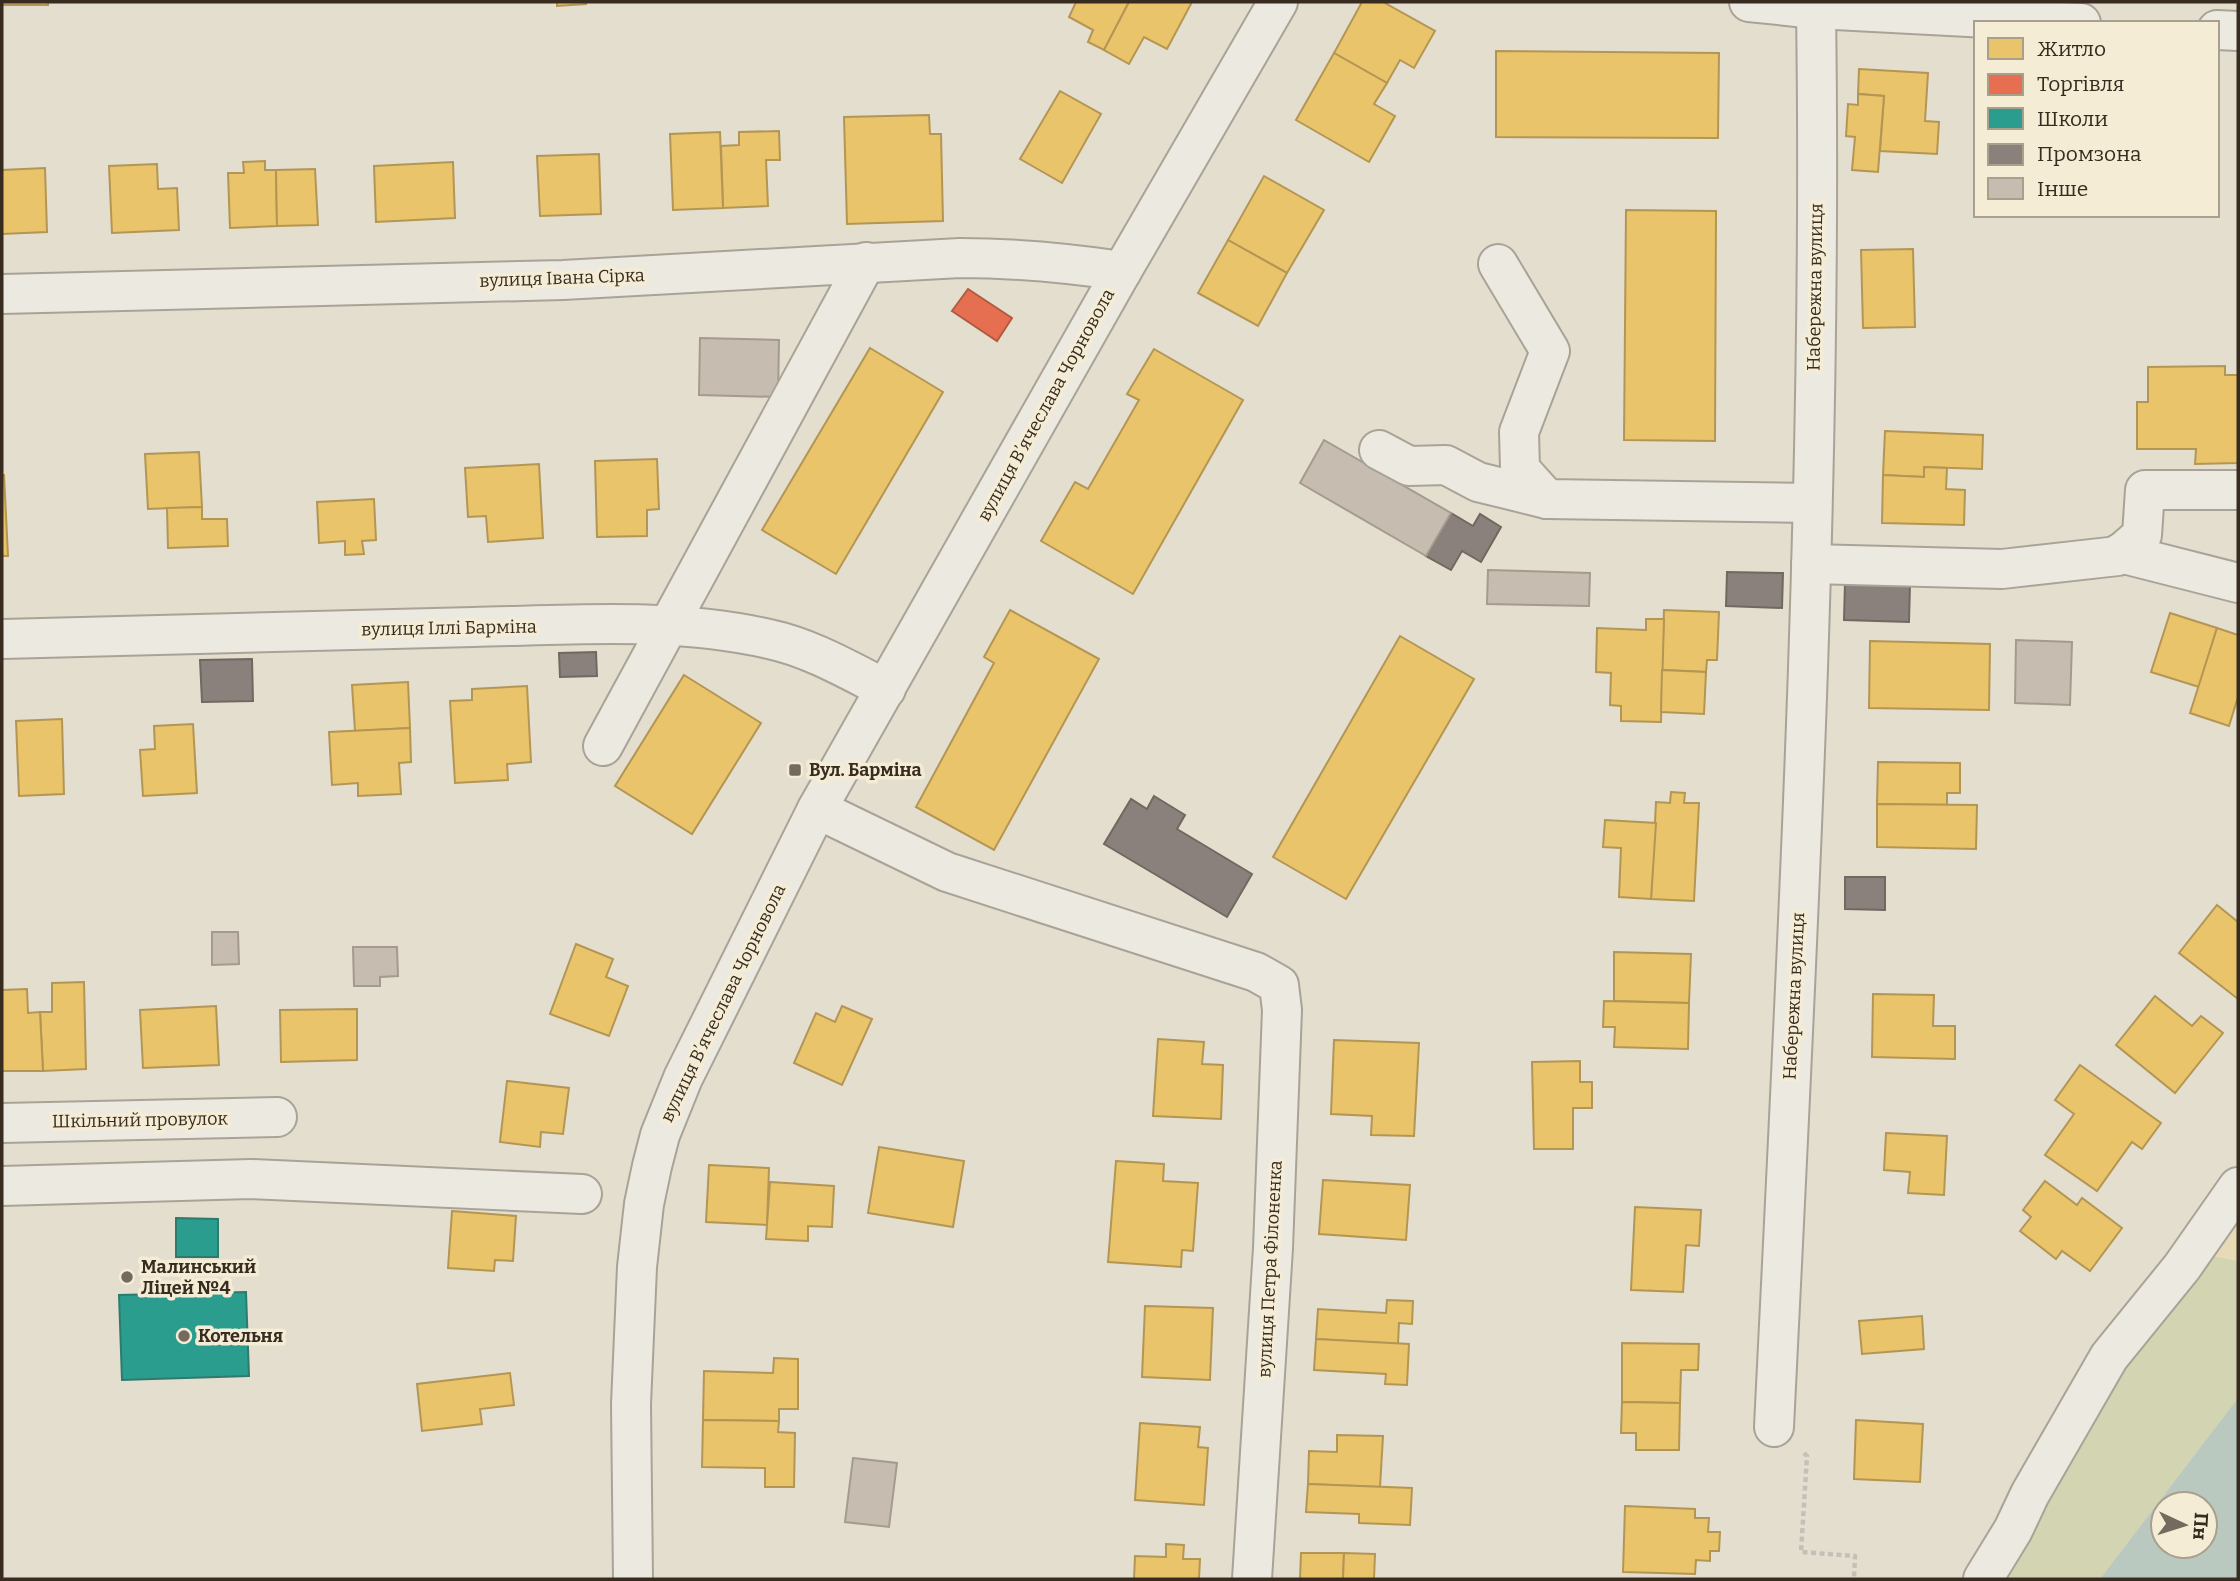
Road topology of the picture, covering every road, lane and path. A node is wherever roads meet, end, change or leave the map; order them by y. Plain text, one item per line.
1 (1278, 2) edge
2 (1749, 2) edge
3 (1816, 9) junction
4 (2043, 21) edge
5 (2219, 30) edge
6 (2238, 31) edge
7 (866, 262) junction
8 (1498, 264) dead end
9 (1122, 271) junction
10 (2, 294) edge
11 (1379, 450) dead end
12 (2238, 490) edge
13 (1547, 499) junction
14 (1811, 503) junction
15 (2120, 553) junction
16 (1811, 564) junction
17 (2238, 583) edge
18 (670, 625) junction
19 (2, 639) edge
20 (886, 689) junction
21 (603, 746) dead end
22 (817, 809) junction
23 (278, 1117) dead end
24 (2, 1123) edge
25 (2, 1186) edge
26 (2238, 1187) edge
27 (582, 1194) dead end
28 (1774, 1427) joint
29 (633, 1579) edge
30 (1252, 1579) edge
31 (1854, 1579) edge
32 (1983, 1579) edge

1 - 9 street, вулиця Вʼячеслава Чорновола
2 - 3 street
3 - 4 street
3 - 14 street, Набережна вулиця
5 - 6 street
7 - 9 street, вулиця Івана Сірка
7 - 10 street, вулиця Івана Сірка
7 - 18 street
8 - 13 street
9 - 20 street, вулиця Вʼячеслава Чорновола
11 - 13 street
12 - 15 street
13 - 14 street
14 - 16 street, Набережна вулиця
15 - 16 street
15 - 17 street
16 - 28 street, Набережна вулиця
18 - 19 street, вулиця Іллі Барміна
18 - 20 street, вулиця Іллі Барміна
18 - 21 street
20 - 22 street, вулиця Вʼячеслава Чорновола
22 - 29 street, вулиця Вʼячеслава Чорновола
22 - 30 street, вулиця Петра Філоненка
23 - 24 street, Шкільний провулок
25 - 27 street
26 - 32 street
28 - 31 path

